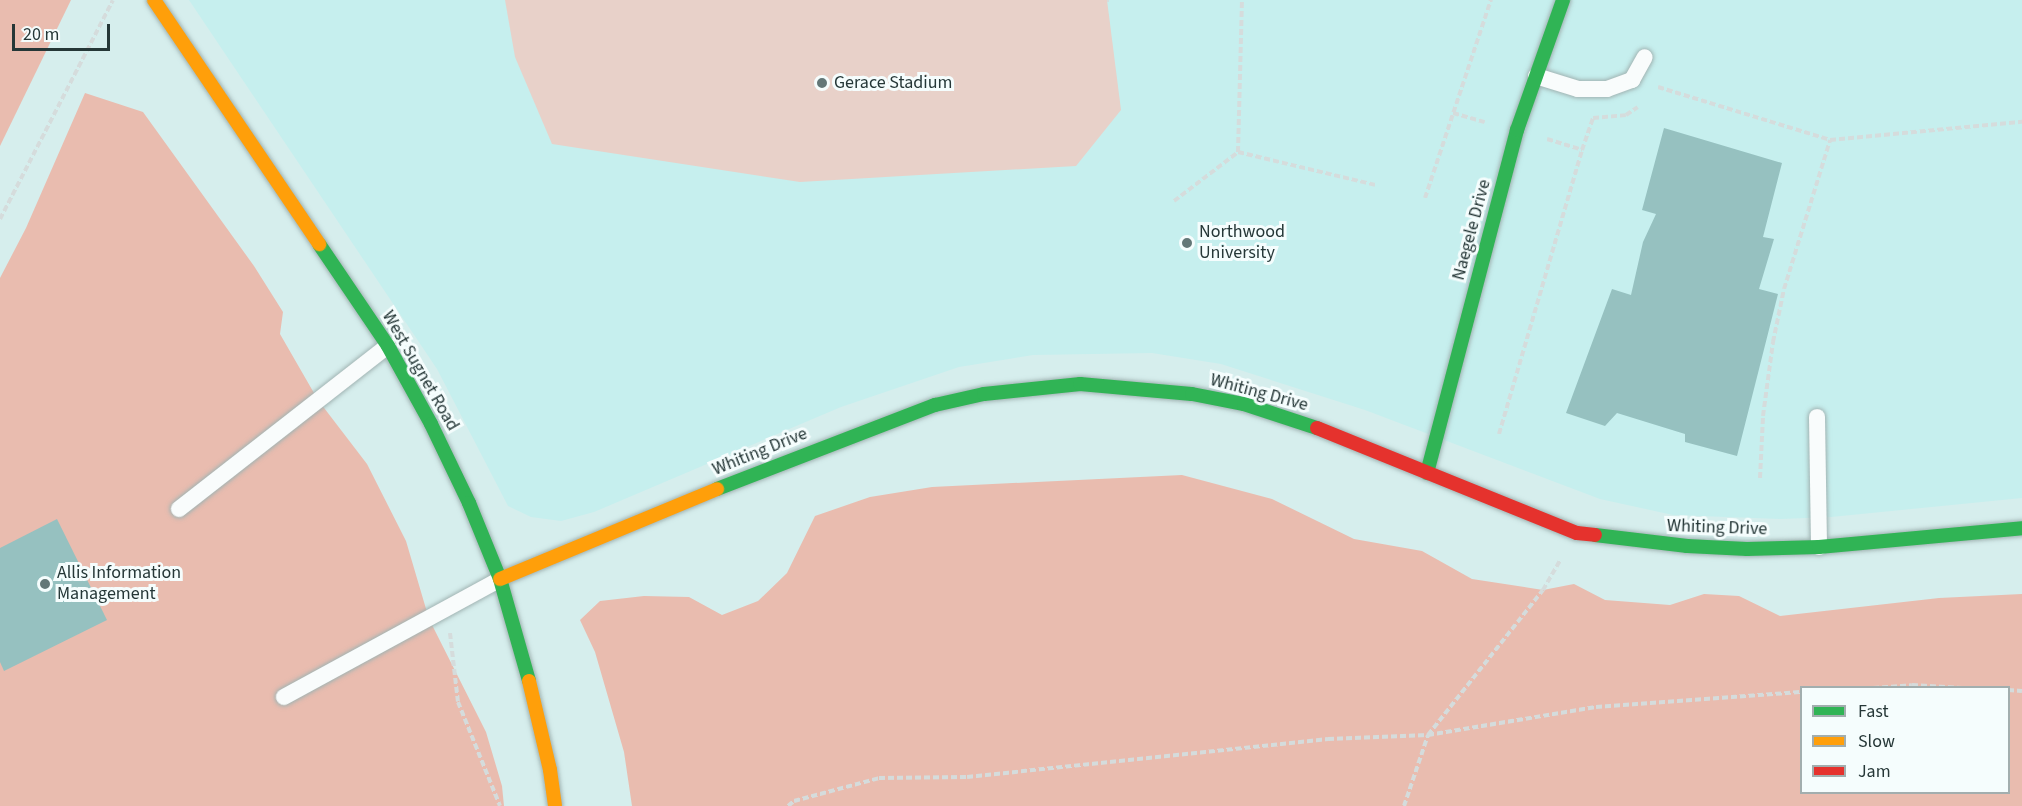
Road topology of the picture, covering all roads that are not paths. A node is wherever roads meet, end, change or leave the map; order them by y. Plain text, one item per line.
1 (154, 0) edge
2 (1563, 0) edge
3 (1645, 57) dead end
4 (1536, 76) junction
5 (388, 346) junction
6 (1817, 417) dead end
7 (1427, 473) junction
8 (179, 509) dead end
9 (2022, 528) edge
10 (1820, 547) junction
11 (500, 579) junction
12 (284, 697) dead end
13 (555, 806) edge

1 - 5 street, West Sugnet Road
2 - 4 street, Naegele Drive
3 - 4 lane
4 - 7 street, Naegele Drive
5 - 8 lane
5 - 11 street, West Sugnet Road
6 - 10 lane
7 - 10 street, Whiting Drive
7 - 11 street, Whiting Drive
9 - 10 street, Whiting Drive
11 - 12 lane
11 - 13 street, West Sugnet Road

